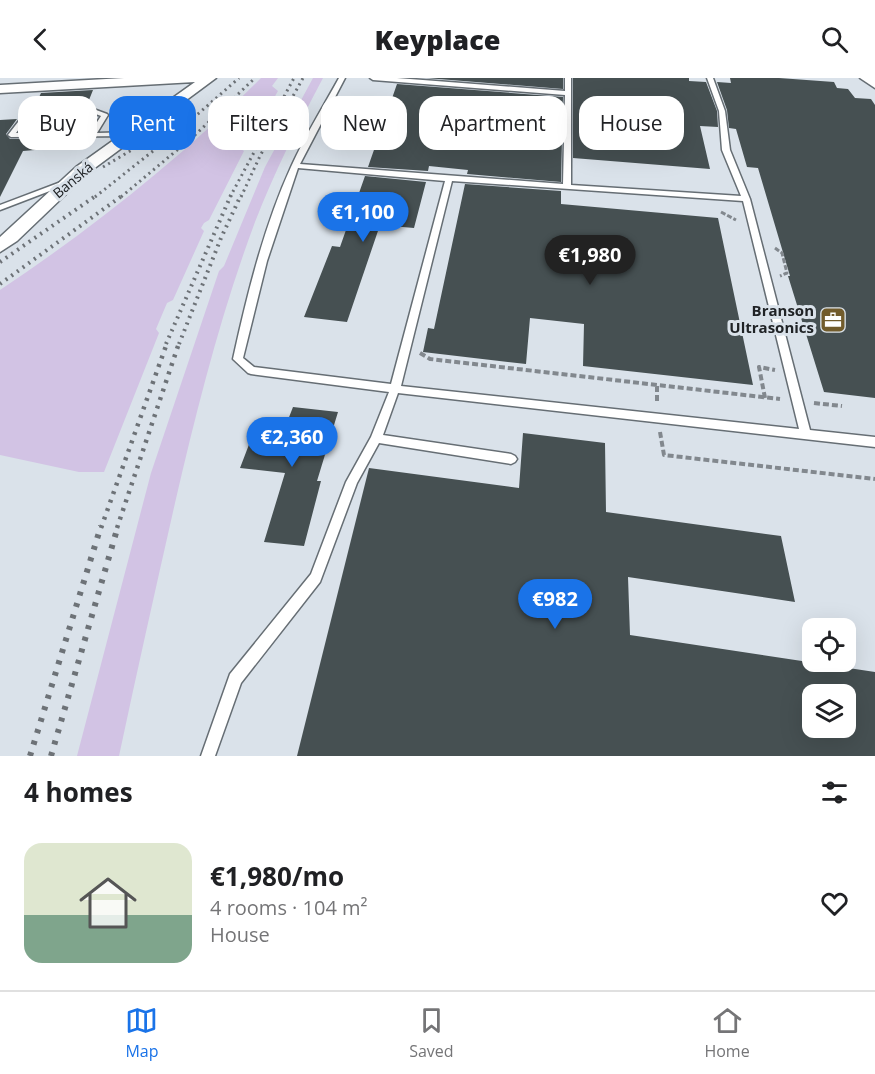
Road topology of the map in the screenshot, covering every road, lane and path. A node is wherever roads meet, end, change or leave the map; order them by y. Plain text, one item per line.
1 (194, 78) edge
2 (209, 78) edge
3 (342, 78) edge
4 (373, 78) edge
5 (567, 78) edge
6 (710, 78) edge
7 (867, 78) edge
8 (120, 80) edge
9 (875, 84) edge
10 (0, 88) edge
11 (568, 93) junction
12 (185, 96) edge
13 (93, 134) joint
14 (112, 150) edge
15 (295, 166) junction
16 (449, 179) junction
17 (64, 184) junction
18 (567, 187) junction
19 (694, 195) junction
20 (746, 199) junction
21 (0, 208) edge
22 (754, 230) junction
23 (0, 246) edge
24 (776, 283) dead end
25 (422, 342) dead end
26 (790, 372) junction
27 (657, 386) junction
28 (395, 389) junction
29 (765, 398) junction
30 (797, 401) junction
31 (842, 406) dead end
32 (658, 418) junction
33 (806, 435) junction
34 (376, 438) junction
35 (875, 442) edge
36 (511, 459) dead end
37 (875, 479) edge
38 (208, 756) edge

1 - 8 street
2 - 12 street, Banská
3 - 15 lane
4 - 11 lane
5 - 11 lane
6 - 20 lane
7 - 9 street
8 - 10 street
11 - 18 lane
13 - 13 lane
14 - 17 street, Banská
15 - 16 lane
15 - 28 lane
16 - 18 lane
16 - 28 lane
17 - 21 lane
17 - 23 street, Banská
18 - 19 lane
19 - 20 lane
19 - 22 path
20 - 22 lane
22 - 24 path
22 - 26 lane
25 - 27 path
26 - 29 path
26 - 30 lane
27 - 29 path
27 - 32 path
28 - 32 lane
28 - 34 lane
29 - 30 path
30 - 31 path
30 - 33 lane
32 - 33 lane
32 - 37 path
33 - 35 lane
34 - 36 lane
34 - 38 lane

